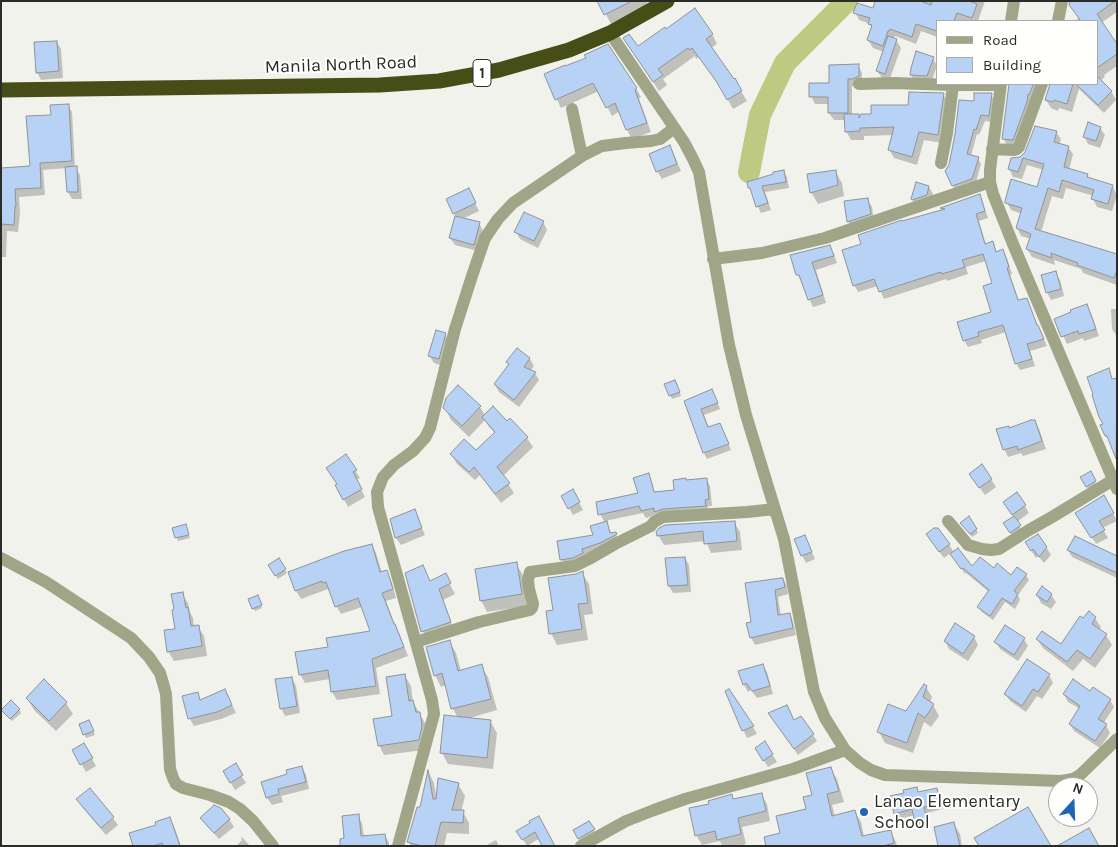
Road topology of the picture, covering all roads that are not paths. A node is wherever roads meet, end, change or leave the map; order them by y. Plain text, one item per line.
1 (667, 1) edge
2 (1014, 1) edge
3 (1062, 1) edge
4 (1011, 20) edge
5 (1058, 20) edge
6 (610, 33) junction
7 (859, 84) dead end
8 (936, 84) edge
9 (953, 85) edge
10 (1001, 85) edge
11 (1042, 85) edge
12 (1, 90) edge
13 (572, 109) dead end
14 (674, 128) junction
15 (992, 150) junction
16 (582, 156) junction
17 (941, 163) dead end
18 (990, 182) junction
19 (713, 259) junction
20 (1115, 485) edge
21 (775, 509) junction
22 (948, 520) dead end
23 (1, 558) edge
24 (416, 642) junction
25 (1117, 739) edge
26 (845, 750) junction
27 (272, 846) edge
28 (398, 846) edge
29 (581, 846) edge

1 - 6 highway, Manila North Road / 1
2 - 4 street
3 - 5 street
6 - 12 highway, Manila North Road / 1
6 - 14 street
7 - 8 street
9 - 17 street
10 - 15 street
11 - 15 street
13 - 16 street
14 - 16 street
14 - 19 street
15 - 18 street
16 - 24 street
18 - 19 street
18 - 20 street
19 - 21 street
20 - 22 street
21 - 24 street
21 - 26 street
23 - 27 street
24 - 28 street
25 - 26 street
26 - 29 street

